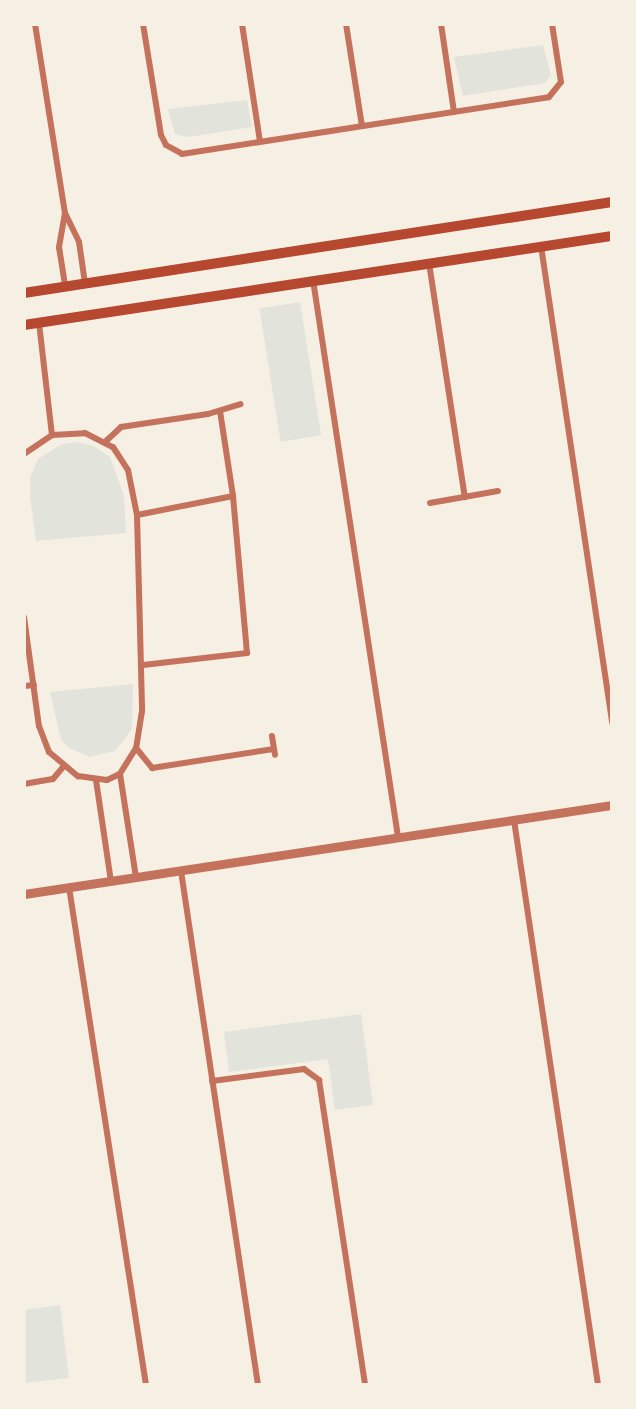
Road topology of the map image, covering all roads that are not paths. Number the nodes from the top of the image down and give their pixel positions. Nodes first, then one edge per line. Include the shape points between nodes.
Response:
1 (35, 24) edge
2 (143, 24) edge
3 (242, 24) edge
4 (346, 24) edge
5 (441, 24) edge
6 (552, 24) edge
7 (454, 112) junction
8 (362, 126) junction
9 (260, 142) junction
10 (610, 203) edge
11 (65, 213) junction
12 (611, 235) edge
13 (541, 246) junction
14 (429, 262) junction
15 (313, 280) junction
16 (86, 283) junction
17 (65, 286) junction
18 (24, 293) edge
19 (39, 323) junction
20 (24, 325) edge
21 (240, 404) dead end
22 (220, 411) junction
23 (52, 435) junction
24 (105, 442) junction
25 (24, 454) edge
26 (498, 491) dead end
27 (233, 496) junction
28 (465, 497) junction
29 (430, 503) dead end
30 (137, 515) junction
31 (24, 617) edge
32 (143, 665) junction
33 (34, 685) junction
34 (24, 686) edge
35 (612, 723) edge
36 (273, 736) dead end
37 (136, 747) junction
38 (64, 766) junction
39 (120, 774) junction
40 (96, 780) junction
41 (24, 784) edge
42 (612, 805) edge
43 (513, 820) junction
44 (398, 837) junction
45 (180, 871) junction
46 (136, 877) junction
47 (111, 881) junction
48 (69, 887) junction
49 (24, 894) edge
50 (212, 1081) junction
51 (146, 1385) edge
52 (258, 1385) edge
53 (365, 1385) edge
54 (598, 1385) edge

1 - 11 street
2 - 9 street via 161,135 170,149 188,153
3 - 9 street
4 - 8 street
5 - 7 street
6 - 7 street via 561,76 557,91 544,98
7 - 8 street
8 - 9 street
10 - 16 main road
11 - 16 street via 79,242
11 - 17 street via 59,246
12 - 13 main road
13 - 14 main road
13 - 35 street
14 - 15 main road
14 - 28 street
15 - 19 main road
15 - 44 street
16 - 17 main road
17 - 18 main road
19 - 20 main road
19 - 23 street
21 - 22 street
22 - 24 street via 121,428
22 - 27 street
23 - 24 street via 85,433
23 - 25 street
24 - 30 street via 119,453 128,470
26 - 28 street
27 - 30 street
27 - 32 street via 247,653
28 - 29 street
30 - 32 street
31 - 33 street
32 - 37 street
33 - 34 street
33 - 38 street via 39,726 49,752
36 - 37 street via 274,752 152,768
37 - 39 street
38 - 40 street via 78,776
38 - 41 street via 53,779
39 - 40 street
39 - 46 street
40 - 47 street
42 - 43 street
43 - 44 street
43 - 54 street
44 - 45 street
45 - 46 street
45 - 50 street
46 - 47 street
47 - 48 street
48 - 49 street
48 - 51 street
50 - 52 street
50 - 53 street via 304,1069 319,1080

